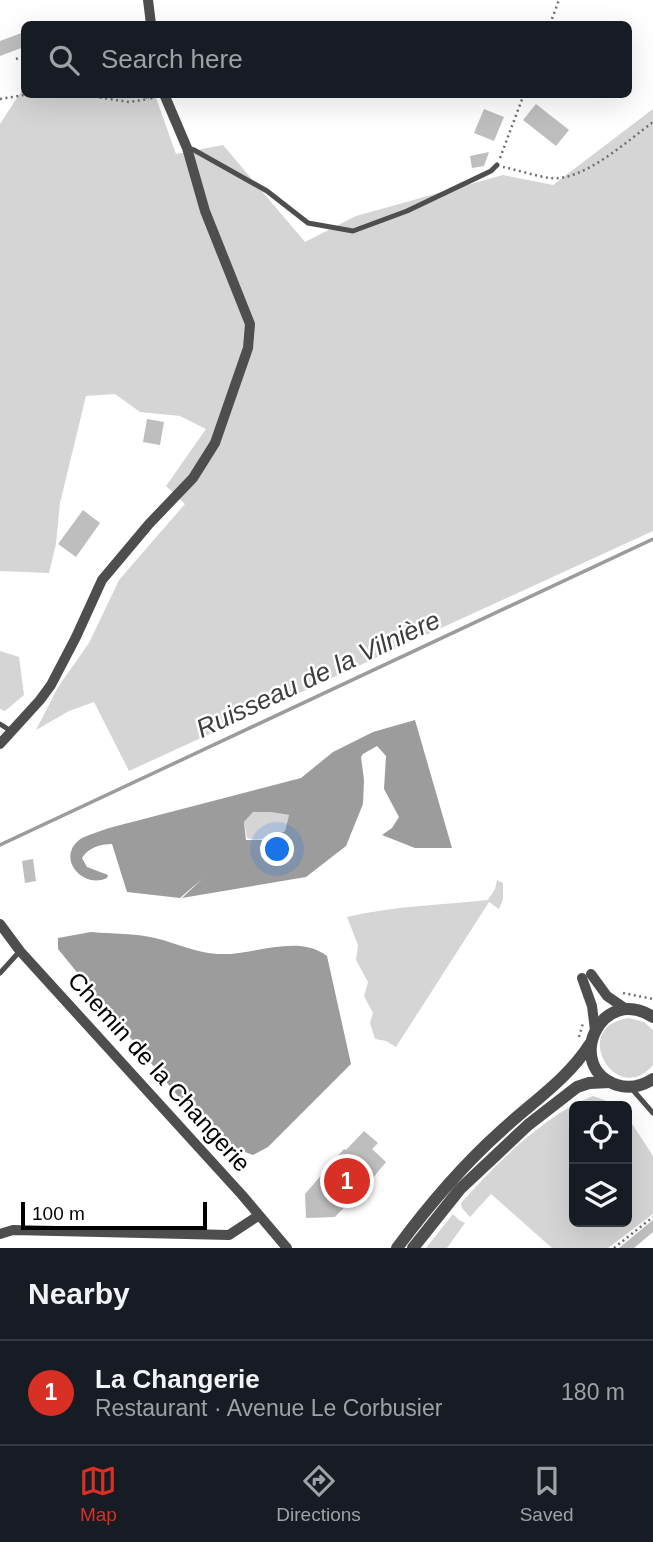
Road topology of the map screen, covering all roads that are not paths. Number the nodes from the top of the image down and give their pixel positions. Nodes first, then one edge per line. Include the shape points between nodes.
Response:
1 (148, 0) edge
2 (151, 21) edge
3 (165, 98) edge
4 (187, 148) junction
5 (497, 165) road end
6 (0, 724) edge
7 (11, 731) junction
8 (0, 744) edge
9 (0, 924) edge
10 (20, 951) junction
11 (0, 973) edge
12 (626, 1009) junction
13 (651, 1015) edge
14 (595, 1030) junction
15 (590, 1044) junction
16 (653, 1079) edge
17 (610, 1082) junction
18 (630, 1087) junction
19 (653, 1113) edge
20 (258, 1216) junction
21 (0, 1234) edge
22 (286, 1248) edge
23 (397, 1248) edge
24 (412, 1248) edge

1 - 2 street
3 - 4 street
4 - 5 lane via 267,191 308,223 353,231 407,211
4 - 7 street via 205,211 250,324 240,375 215,443 193,478 102,580 51,685
6 - 7 lane
7 - 8 street
9 - 10 street, Chemin de la Changerie
10 - 11 lane
10 - 20 street, Chemin de la Changerie
12 - 13 street
12 - 14 street via 608,1016
12 - 14 street via 586,976
14 - 15 street
15 - 17 street via 596,1068
15 - 23 street via 564,1078 465,1166
16 - 18 street
17 - 18 street
17 - 24 street via 576,1087 528,1125 460,1189
18 - 19 lane
20 - 21 street via 229,1235 13,1230
20 - 22 street, Chemin de la Changerie

